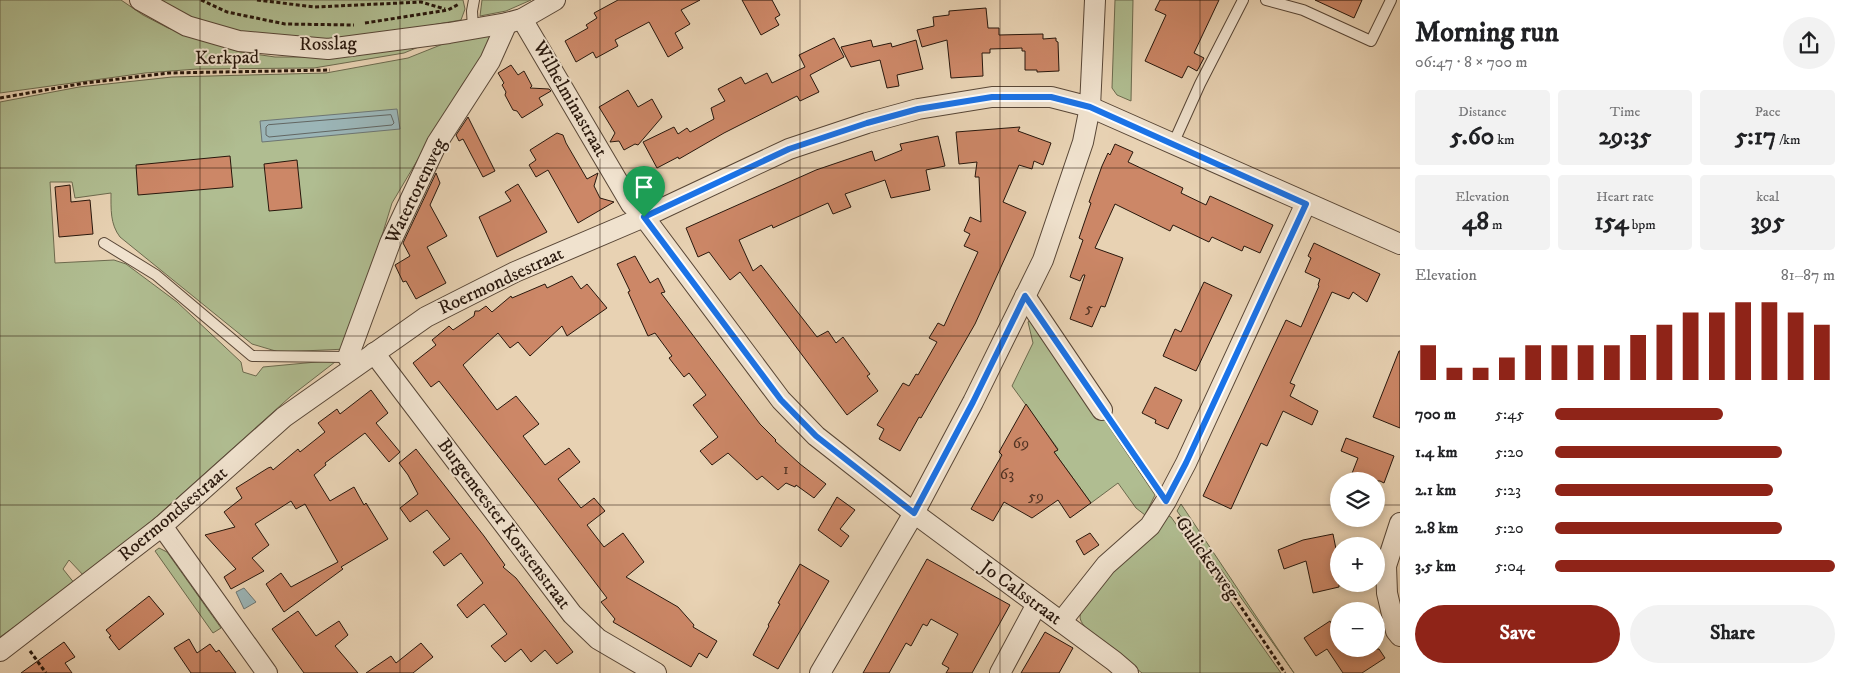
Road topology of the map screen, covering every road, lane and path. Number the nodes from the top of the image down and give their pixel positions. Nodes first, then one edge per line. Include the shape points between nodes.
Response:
1 (140, 0) edge
2 (201, 0) edge
3 (257, 0) edge
4 (474, 0) edge
5 (555, 0) edge
6 (1095, 0) edge
7 (1242, 0) edge
8 (1266, 0) edge
9 (1391, 0) edge
10 (515, 21) junction
11 (364, 23) dead end
12 (354, 25) dead end
13 (473, 29) junction
14 (336, 68) dead end
15 (0, 98) edge
16 (1090, 107) junction
17 (1173, 144) junction
18 (1306, 204) junction
19 (644, 217) junction
20 (104, 244) dead end
21 (1400, 244) edge
22 (1025, 296) junction
23 (374, 353) junction
24 (351, 362) junction
25 (1102, 410) joint
26 (1166, 501) junction
27 (914, 513) junction
28 (1400, 523) edge
29 (162, 526) junction
30 (1037, 604) junction
31 (1061, 622) junction
32 (1400, 636) edge
33 (0, 651) edge
34 (30, 651) dead end
35 (46, 673) edge
36 (267, 673) edge
37 (656, 673) edge
38 (820, 673) edge
39 (1000, 673) edge
40 (1128, 673) edge
41 (1285, 673) edge

1 - 13 street, Rosslag via 187,26 239,41 328,49
2 - 12 path via 227,12 285,24
3 - 11 path via 315,7 421,2 448,10
4 - 13 lane
5 - 10 street
6 - 16 street
7 - 17 lane
8 - 9 lane via 1303,10 1371,41
10 - 13 street, Rosslag
10 - 19 street, Wilhelminastraat via 631,204
10 - 24 street, Watertorenweg via 437,143 390,243
14 - 15 path, Kerkpad via 169,73
16 - 17 street, Roermondsestraat
16 - 19 street, Roermondsestraat via 1051,97 992,97 918,109 789,149
16 - 22 street via 1083,142 1043,260
17 - 18 street, Roermondsestraat
18 - 21 street, Roermondsestraat
18 - 26 street
19 - 23 street, Roermondsestraat via 515,272 426,317
19 - 27 street, Wilhelminastraat via 781,400 816,436
20 - 24 lane via 156,275 252,356
22 - 25 street
22 - 27 street
23 - 24 street, Roermondsestraat
23 - 37 street, Burgemeester Korstenstraat via 572,614 598,639
24 - 29 street, Roermondsestraat
25 - 26 path, Gulickerweg
26 - 31 street via 1150,526 1106,565
26 - 41 path, Gulickerweg
27 - 30 street, Jo Calsstraat
27 - 38 street
28 - 32 street via 1386,566 1387,593
29 - 33 street, Roermondsestraat
29 - 36 street
30 - 31 street, Jo Calsstraat
30 - 39 street
31 - 40 street, Jo Calsstraat
34 - 35 path

